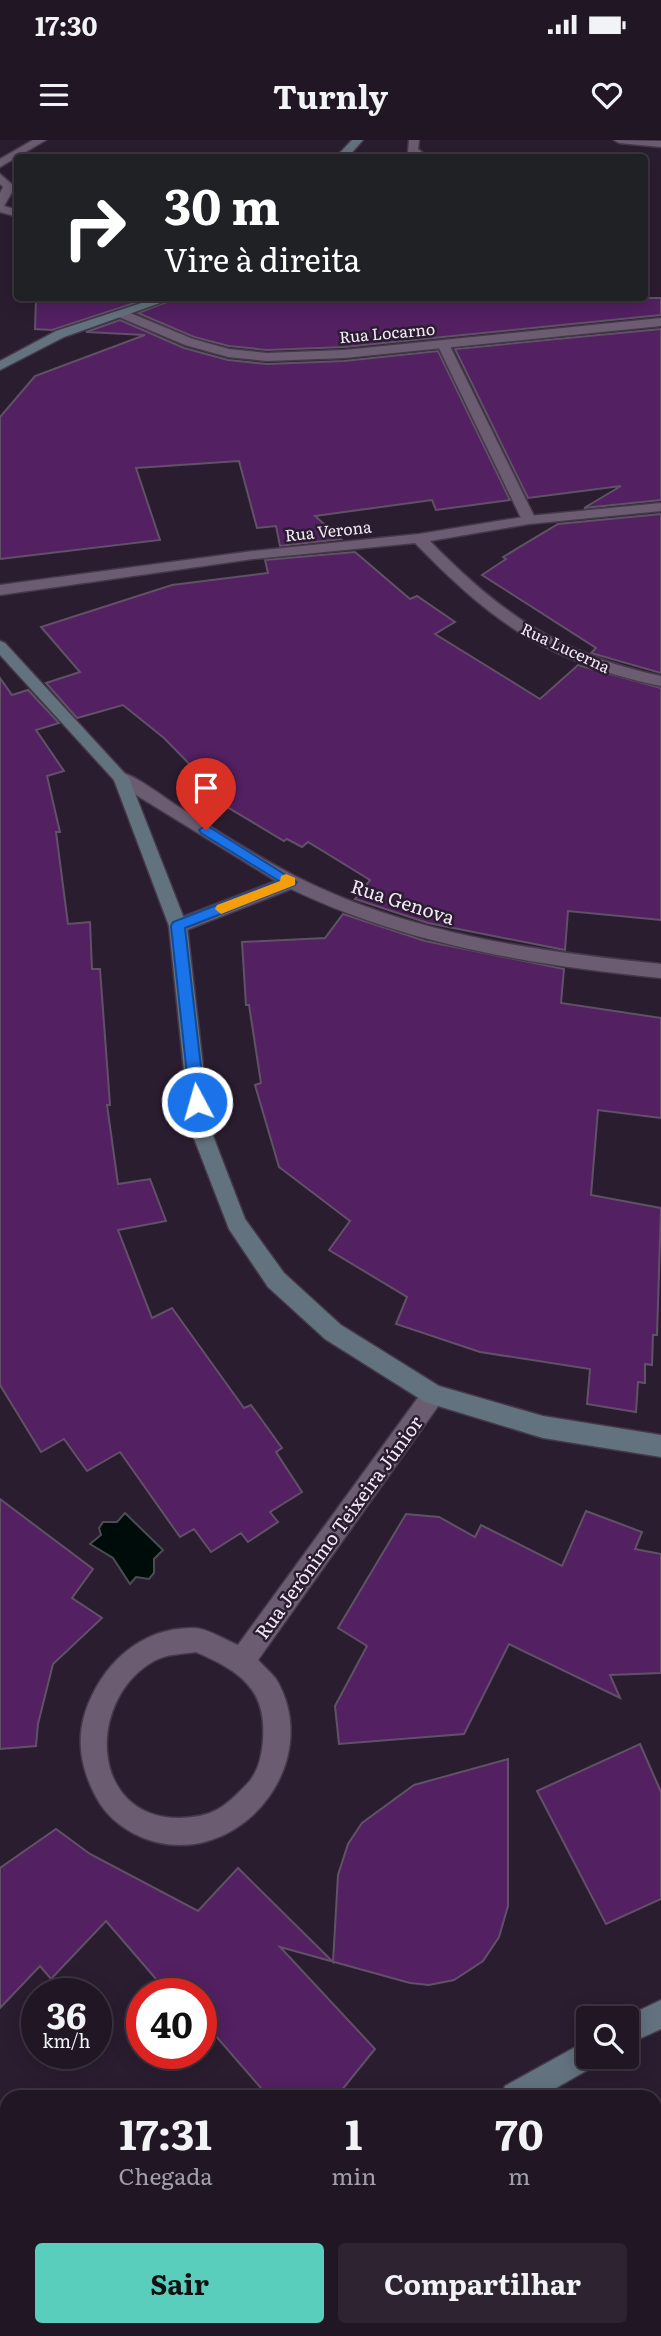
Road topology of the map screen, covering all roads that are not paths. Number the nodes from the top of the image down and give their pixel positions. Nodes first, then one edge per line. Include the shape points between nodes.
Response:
1 (358, 140) edge
2 (619, 140) edge
3 (36, 141) edge
4 (661, 144) edge
5 (16, 154) edge
6 (344, 154) edge
7 (0, 177) edge
8 (0, 206) edge
9 (160, 301) edge
10 (122, 314) junction
11 (661, 322) edge
12 (443, 344) junction
13 (0, 366) edge
14 (661, 507) edge
15 (529, 520) junction
16 (419, 537) junction
17 (0, 590) edge
18 (0, 646) edge
19 (661, 681) edge
20 (121, 778) junction
21 (290, 882) junction
22 (178, 926) junction
23 (661, 971) edge
24 (433, 1395) junction
25 (661, 1446) edge
26 (243, 1658) junction
27 (661, 2014) edge
28 (639, 2025) edge
29 (576, 2061) edge
30 (525, 2090) edge

1 - 6 street
2 - 4 street
3 - 5 street
7 - 8 street via 9,187
9 - 10 street
10 - 12 street, Rua Locarno via 189,342 267,357
10 - 13 street via 60,334
11 - 12 street, Rua Locarno
12 - 15 street
14 - 15 street, Rua Verona
15 - 16 street, Rua Verona
16 - 17 street, Rua Verona
16 - 19 street, Rua Lucerna via 460,580 520,628 587,660
18 - 20 street
20 - 21 street, Rua Genova
20 - 22 street
21 - 22 street
21 - 23 street, Rua Genova via 382,920 478,946
22 - 24 street via 200,1128 236,1223 276,1280 333,1332
24 - 25 street via 543,1427
24 - 26 street, Rua Jerônimo Teixeira Júnior
26 - 26 street via 196,1640 170,1642 146,1651 124,1667 107,1688 92,1741 96,1768 107,1793 124,1814 147,1828 201,1832 227,1821 249,1803 266,1780 276,1754 278,1726 261,1677
27 - 28 street
29 - 30 street

